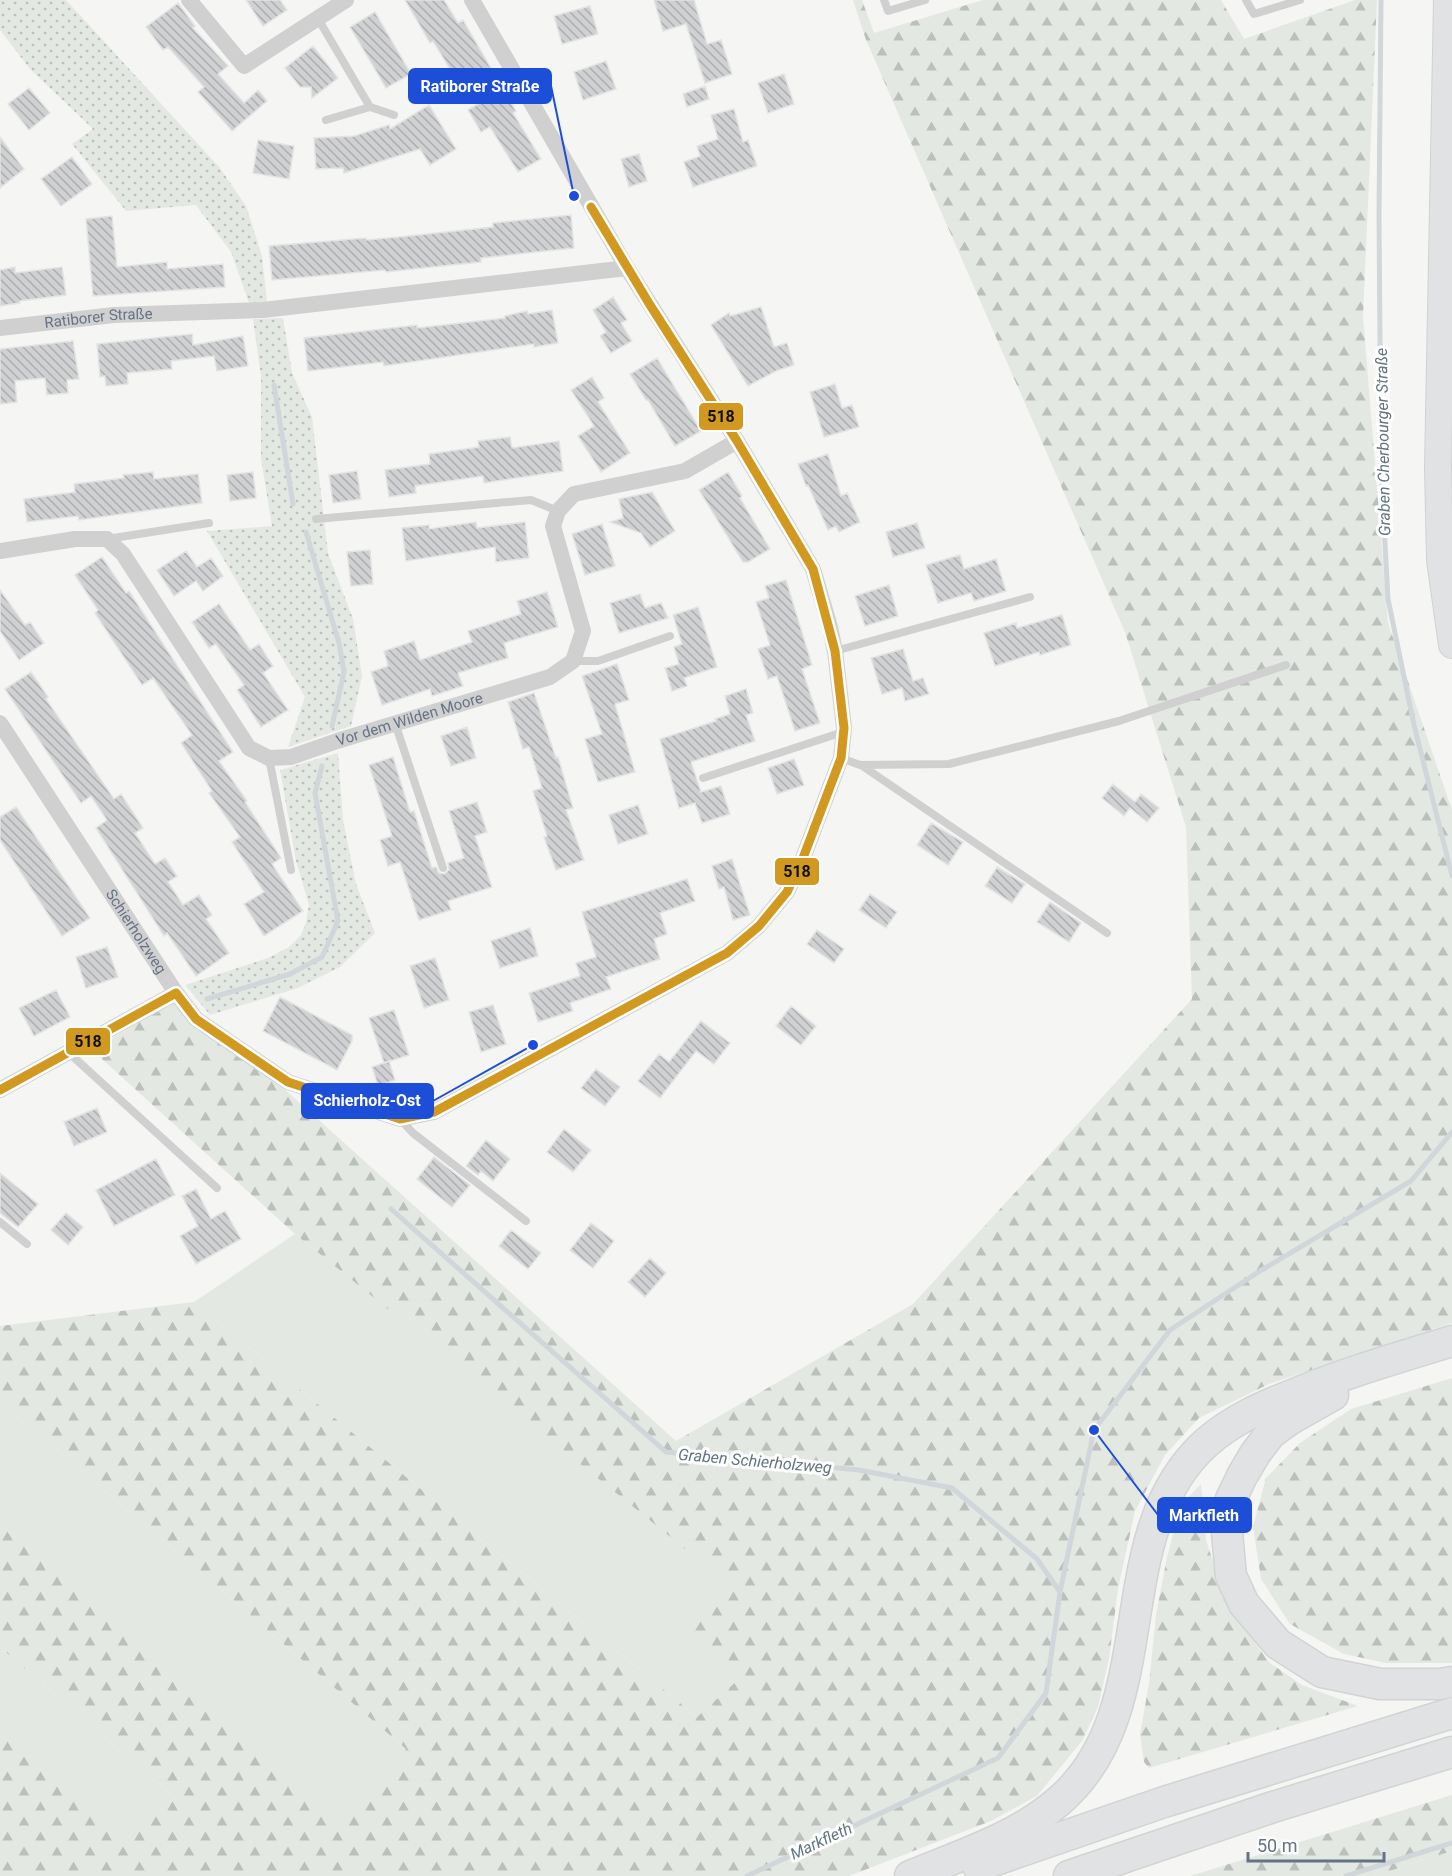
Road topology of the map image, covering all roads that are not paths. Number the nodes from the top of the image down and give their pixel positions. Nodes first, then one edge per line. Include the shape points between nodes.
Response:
1 (189, 0) edge
2 (346, 0) edge
3 (472, 0) edge
4 (884, 0) edge
5 (925, 0) edge
6 (1246, 0) edge
7 (1300, 0) edge
8 (1447, 0) edge
9 (317, 17) junction
10 (370, 107) junction
11 (394, 115) dead end
12 (326, 120) dead end
13 (1452, 202) edge
14 (1443, 258) junction
15 (627, 268) junction
16 (0, 328) edge
17 (737, 441) junction
18 (558, 511) junction
19 (316, 519) dead end
20 (209, 523) dead end
21 (107, 539) junction
22 (0, 551) edge
23 (1030, 597) dead end
24 (670, 636) dead end
25 (1452, 645) edge
26 (835, 651) junction
27 (573, 661) junction
28 (1286, 665) dead end
29 (0, 723) edge
30 (396, 723) junction
31 (843, 732) junction
32 (268, 758) junction
33 (841, 758) junction
34 (860, 765) junction
35 (703, 778) dead end
36 (443, 868) dead end
37 (291, 870) dead end
38 (1107, 933) dead end
39 (176, 993) junction
40 (69, 1053) junction
41 (0, 1090) edge
42 (400, 1119) junction
43 (217, 1188) dead end
44 (526, 1221) dead end
45 (0, 1222) edge
46 (27, 1244) dead end
47 (1452, 1341) edge
48 (1452, 1357) edge
49 (1452, 1682) edge
50 (1452, 1713) edge
51 (1452, 1752) edge
52 (910, 1876) edge
53 (952, 1876) edge
54 (1069, 1876) edge

1 - 9 street via 244,66
2 - 9 street
3 - 15 street, Schierholzweg
4 - 5 lane via 888,11
6 - 7 lane via 1254,14
8 - 14 main road
9 - 10 lane
10 - 11 lane
10 - 12 lane
13 - 14 main road
14 - 25 main road via 1440,560
15 - 16 street, Ratiborer Straße via 263,310 114,315
15 - 17 street, Schierholzweg
17 - 18 street via 685,471 574,494
17 - 26 street, Schierholzweg via 813,569
18 - 19 lane via 531,500
18 - 27 street via 553,526 584,631
20 - 21 lane
21 - 22 street via 75,539
21 - 32 street via 123,554 249,748
23 - 26 lane
24 - 27 lane via 598,661
26 - 31 street, Schierholzweg
27 - 30 street, Vor dem Wilden Moore via 550,677
28 - 34 lane via 1119,721 949,764
29 - 39 street, Schierholzweg
30 - 32 street, Vor dem Wilden Moore via 291,757
30 - 36 lane
31 - 33 street, Schierholzweg
31 - 35 lane
32 - 37 lane
33 - 34 lane
33 - 42 street, Schierholzweg via 786,892 759,926 727,953 434,1112
34 - 38 lane
39 - 40 street
39 - 42 street, Schierholzweg via 196,1018 288,1082
40 - 41 street
40 - 43 lane
42 - 44 lane
45 - 46 lane
47 - 52 highway via 1336,1377 1257,1409 1206,1444 1170,1489 1158,1516 1148,1546 1113,1720 1081,1778 1061,1800 1030,1823
48 - 49 highway via 1328,1396 1289,1420 1270,1434 1255,1454 1231,1499 1226,1522 1231,1576 1244,1604 1278,1644 1322,1672 1380,1684
50 - 53 highway via 1164,1802
51 - 54 highway

